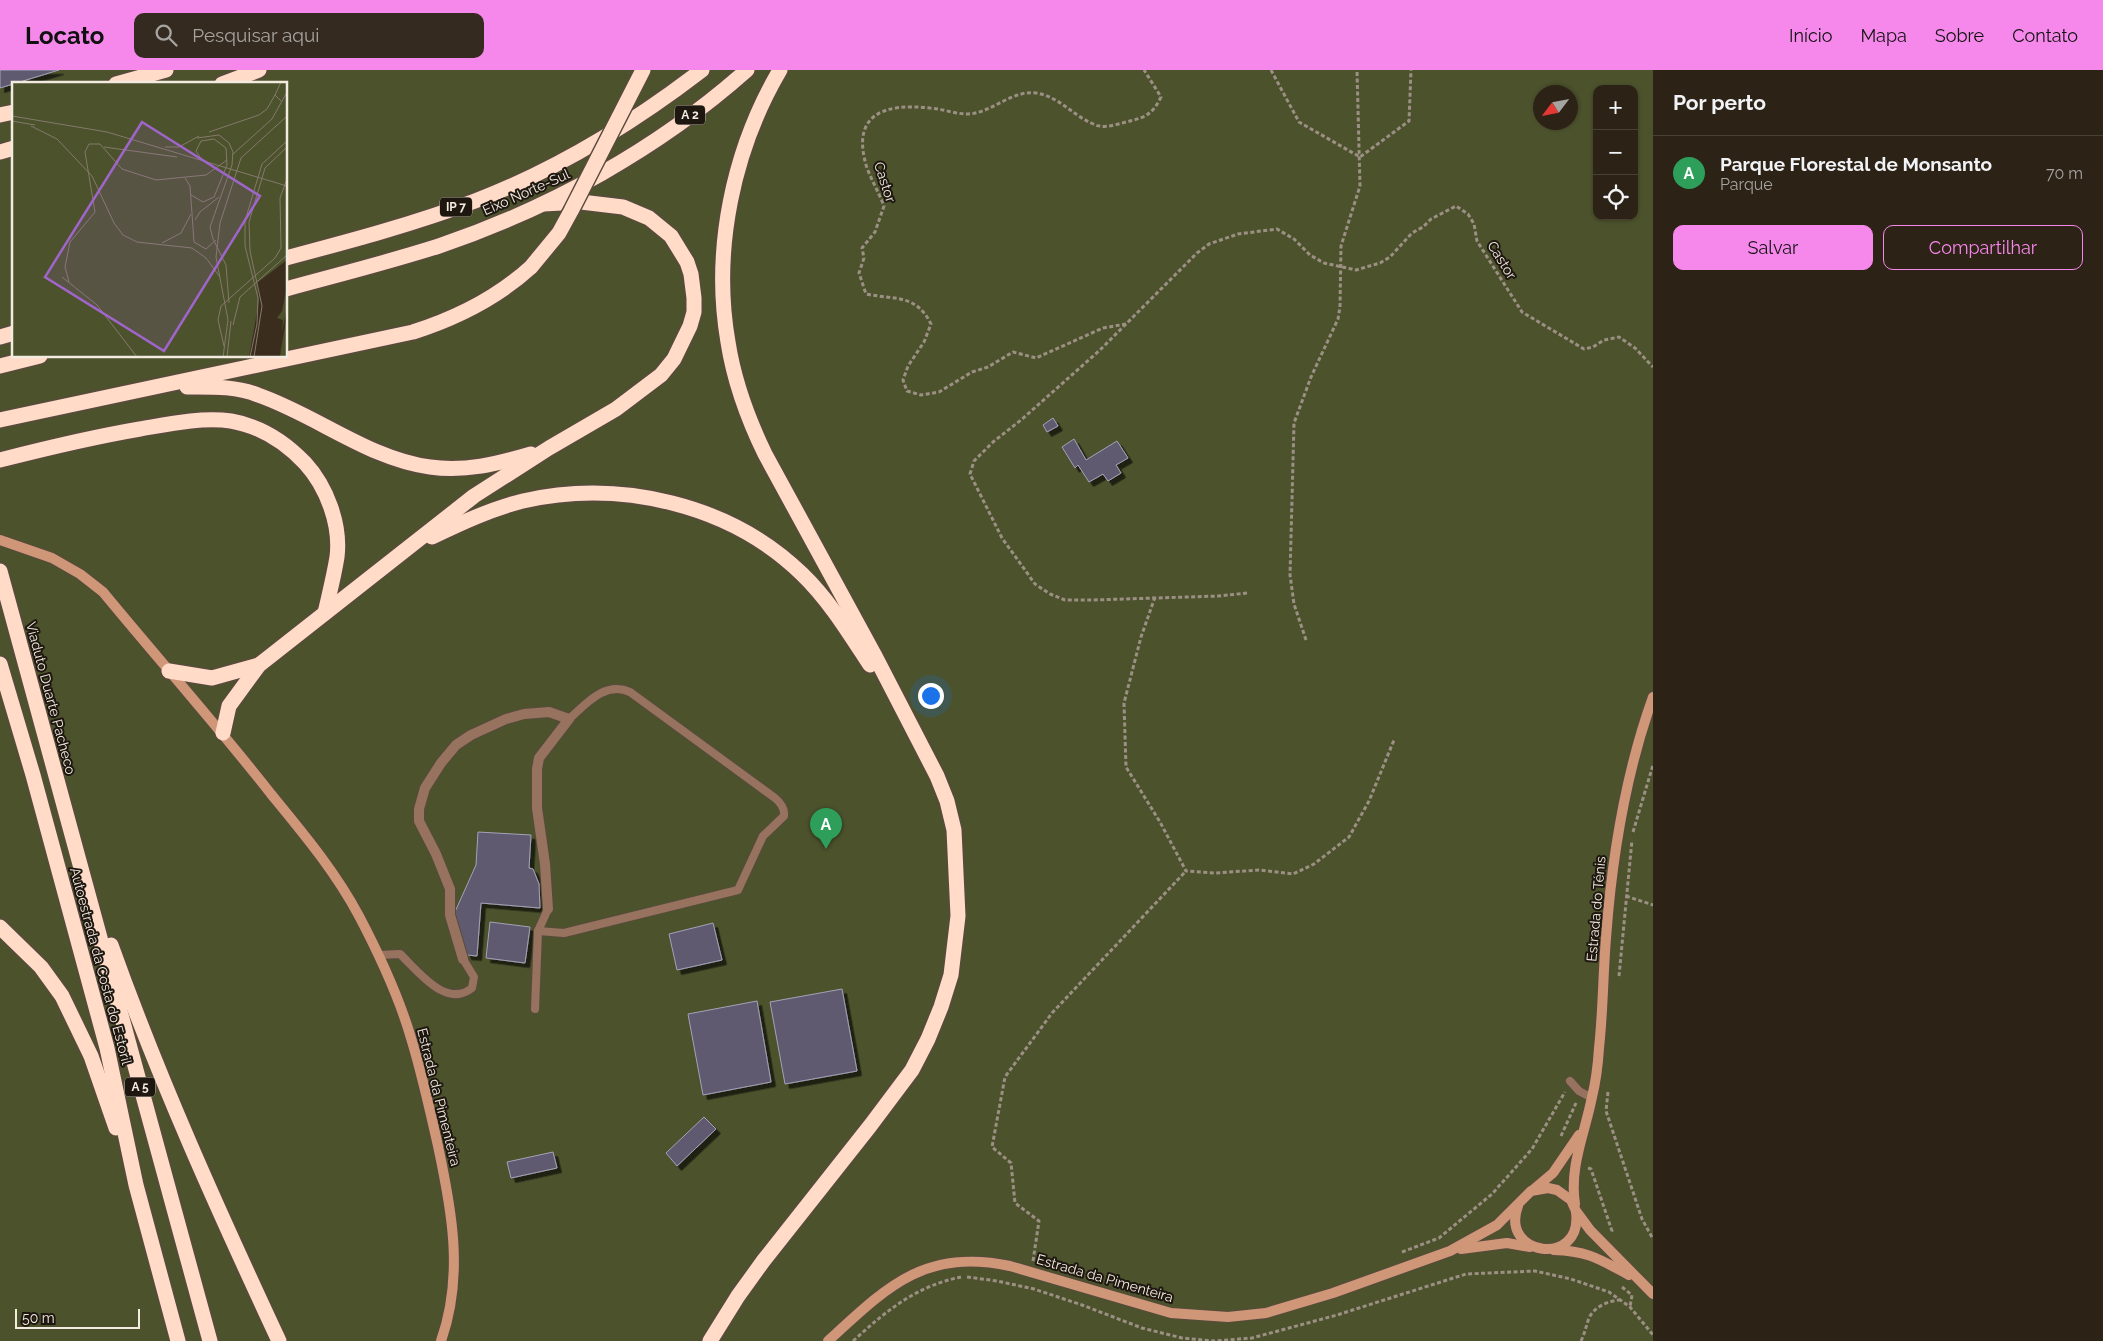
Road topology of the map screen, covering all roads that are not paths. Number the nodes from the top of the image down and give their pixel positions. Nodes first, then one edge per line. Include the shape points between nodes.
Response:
1 (166, 70) edge
2 (259, 70) edge
3 (643, 70) edge
4 (702, 70) edge
5 (747, 70) edge
6 (780, 70) edge
7 (123, 82) edge
8 (227, 82) edge
9 (615, 129) joint
10 (630, 156) joint
11 (543, 204) junction
12 (288, 257) edge
13 (288, 288) edge
14 (32, 358) edge
15 (0, 366) edge
16 (156, 386) junction
17 (0, 420) edge
18 (549, 448) junction
19 (0, 460) edge
20 (0, 540) edge
21 (401, 553) junction
22 (0, 571) edge
23 (325, 613) junction
24 (0, 665) edge
25 (259, 665) junction
26 (169, 671) junction
27 (0, 674) edge
28 (1653, 697) edge
29 (569, 718) junction
30 (223, 733) junction
31 (71, 833) junction
32 (954, 859) junction
33 (548, 910) joint
34 (0, 927) edge
35 (538, 931) junction
36 (379, 955) junction
37 (463, 959) joint
38 (535, 1009) dead end
39 (1570, 1082) road end
40 (1592, 1098) junction
41 (1583, 1127) junction
42 (136, 1185) junction
43 (1531, 1192) junction
44 (1519, 1203) junction
45 (1576, 1209) junction
46 (1534, 1248) junction
47 (1552, 1250) junction
48 (1450, 1251) junction
49 (1636, 1279) junction
50 (1653, 1294) edge
51 (178, 1341) edge
52 (210, 1341) edge
53 (280, 1341) edge
54 (441, 1341) edge
55 (710, 1341) edge
56 (828, 1341) edge

1 - 7 highway
2 - 8 highway
3 - 16 highway, bridge via 559,233 516,281 476,308 413,332
4 - 9 highway, A 2
5 - 10 highway, A 2 via 685,119
6 - 32 highway via 750,136 727,218 723,308 734,374 765,454 937,776 948,801 954,830
9 - 12 highway, Eixo Norte-Sul / IP 7 via 545,170 475,201 395,228
10 - 11 highway, Eixo Norte-Sul / IP 7
11 - 13 highway, Eixo Norte-Sul / IP 7 via 440,246
11 - 18 highway via 605,204 623,207 649,218 679,246 691,274 694,298 694,312 683,342 661,375 616,409
14 - 15 highway
16 - 17 highway
16 - 18 highway via 217,386 256,394 380,453 430,467 481,467
18 - 21 highway via 474,496
19 - 23 highway via 104,435 190,421 230,421 261,430 295,453 321,485 329,502 337,556
20 - 26 main road, Estrada da Pimenteira via 52,558 96,586
21 - 23 highway
21 - 32 highway via 496,509 524,501 589,494 610,493 664,500 716,518 746,533 801,572 823,596 870,664 925,772 944,820
22 - 31 highway, Viaduto Duarte Pacheco
23 - 25 highway
24 - 27 highway
24 - 42 highway, Autoestrada da Costa do Estoril / A 5 via 107,1048
25 - 26 highway via 212,678
25 - 30 highway via 229,706
26 - 30 main road, Estrada da Pimenteira
28 - 40 main road, Estrada do Ténis via 1623,802 1613,866
29 - 33 street via 539,758 537,769 537,808
29 - 35 lane via 596,695 610,689 625,690 775,798 781,804 784,816 763,836 738,890 564,933
29 - 37 street via 549,712 524,714 471,734 451,751 425,788 419,822 450,888 450,914
30 - 36 main road, Estrada da Pimenteira via 336,877
31 - 52 highway, Autoestrada da Costa do Estoril / A 5
31 - 53 highway via 164,1086 214,1203
32 - 55 highway via 958,916 956,941 951,975 928,1039 892,1099 769,1253
33 - 35 lane
34 - 42 highway via 41,966 62,996 91,1056
35 - 38 lane
36 - 37 lane via 400,954 435,988 452,995 464,994 472,988 474,977
36 - 54 main road, Estrada da Pimenteira via 411,1036 452,1219 456,1269
39 - 40 lane
40 - 41 main road, Estrada do Ténis
41 - 43 main road, Estrada do Ténis via 1552,1173
41 - 45 main road, Estrada do Ténis via 1573,1194
42 - 51 highway, Autoestrada da Costa do Estoril / A 5
43 - 44 main road, Estrada da Pimenteira
43 - 45 main road, Estrada da Pimenteira via 1540,1188 1557,1190 1571,1200
44 - 46 main road via 1515,1220 1517,1229
44 - 48 main road, Estrada da Pimenteira via 1498,1225
45 - 47 main road via 1576,1228 1572,1236
45 - 49 main road, Estrada da Pimenteira
46 - 47 main road, Estrada da Pimenteira
46 - 48 main road, Estrada da Pimenteira via 1507,1243
47 - 49 main road, Estrada da Pimenteira via 1576,1251 1592,1256
48 - 56 main road, Estrada da Pimenteira via 1266,1313 1228,1317 1162,1310 985,1260 958,1261 926,1269 899,1281
49 - 50 main road, Estrada da Pimenteira

